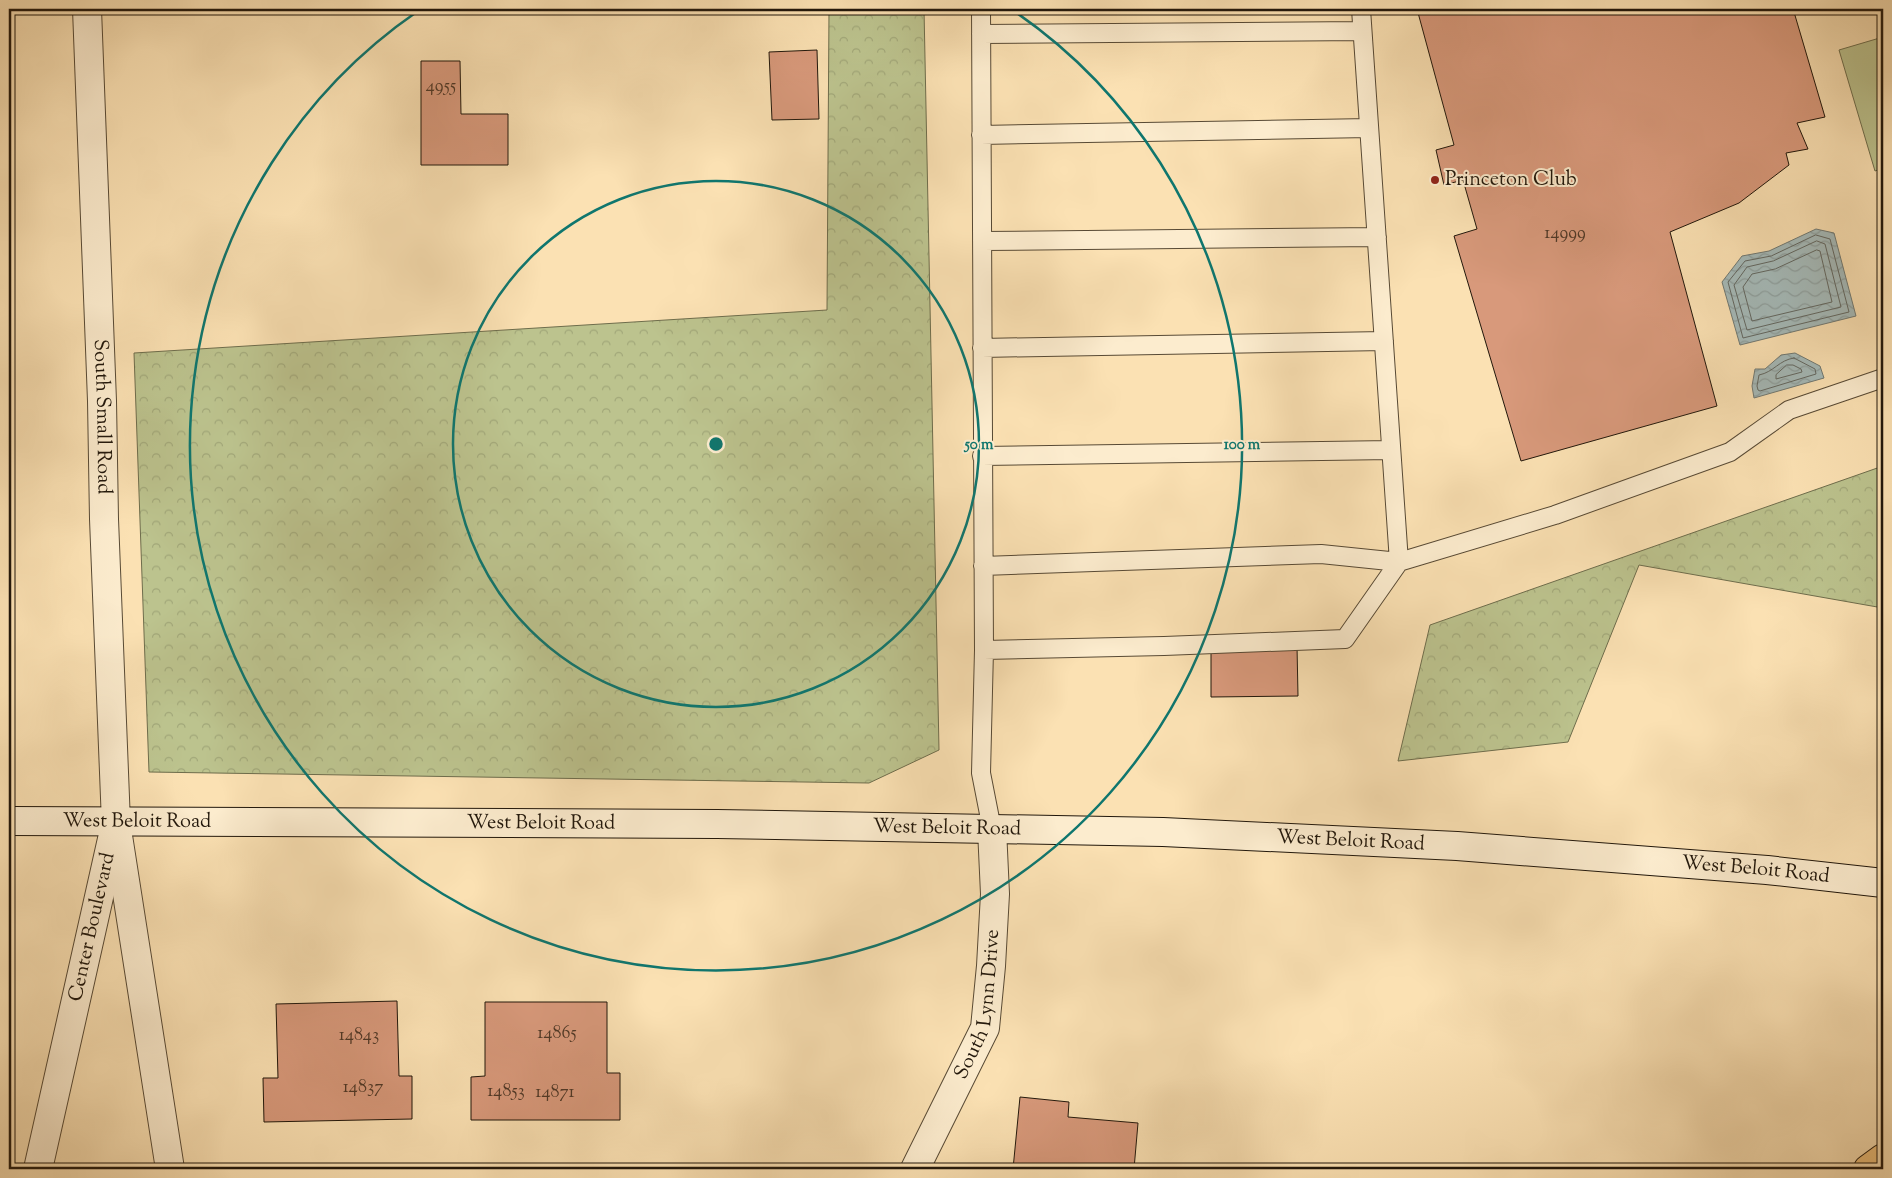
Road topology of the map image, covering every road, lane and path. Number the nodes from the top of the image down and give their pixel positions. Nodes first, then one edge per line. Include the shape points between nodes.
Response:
1 (87, 9) edge
2 (981, 9) edge
3 (1361, 9) edge
4 (1362, 31) junction
5 (981, 34) junction
6 (1369, 128) junction
7 (982, 135) junction
8 (1377, 237) junction
9 (982, 242) junction
10 (1384, 341) junction
11 (982, 348) junction
12 (1883, 378) edge
13 (1391, 450) junction
14 (982, 456) junction
15 (1399, 562) junction
16 (983, 566) junction
17 (984, 650) junction
18 (9, 821) edge
19 (116, 823) junction
20 (992, 830) junction
21 (1883, 883) edge
22 (1883, 1158) edge
23 (38, 1169) edge
24 (170, 1169) edge
25 (915, 1169) edge
26 (1868, 1169) edge

1 - 19 street, South Small Road
2 - 5 lane
3 - 4 lane
4 - 5 lane
4 - 6 lane
5 - 7 lane
6 - 7 lane
6 - 8 lane
7 - 9 lane
8 - 9 lane
8 - 10 lane
9 - 11 lane
10 - 11 lane
10 - 13 lane
11 - 14 lane
12 - 15 lane via 1789,410 1730,452 1555,515
13 - 14 lane
13 - 15 lane
14 - 16 lane
15 - 16 lane via 1321,554
15 - 17 lane via 1345,639
16 - 17 lane
17 - 20 lane via 981,773
18 - 19 street, West Beloit Road
19 - 20 street, West Beloit Road via 717,824
19 - 23 street, Center Boulevard
19 - 24 street, Center Boulevard
20 - 21 street, West Beloit Road via 1163,832 1457,846 1767,870
20 - 25 street, South Lynn Drive via 995,894 985,1028
22 - 26 highway

